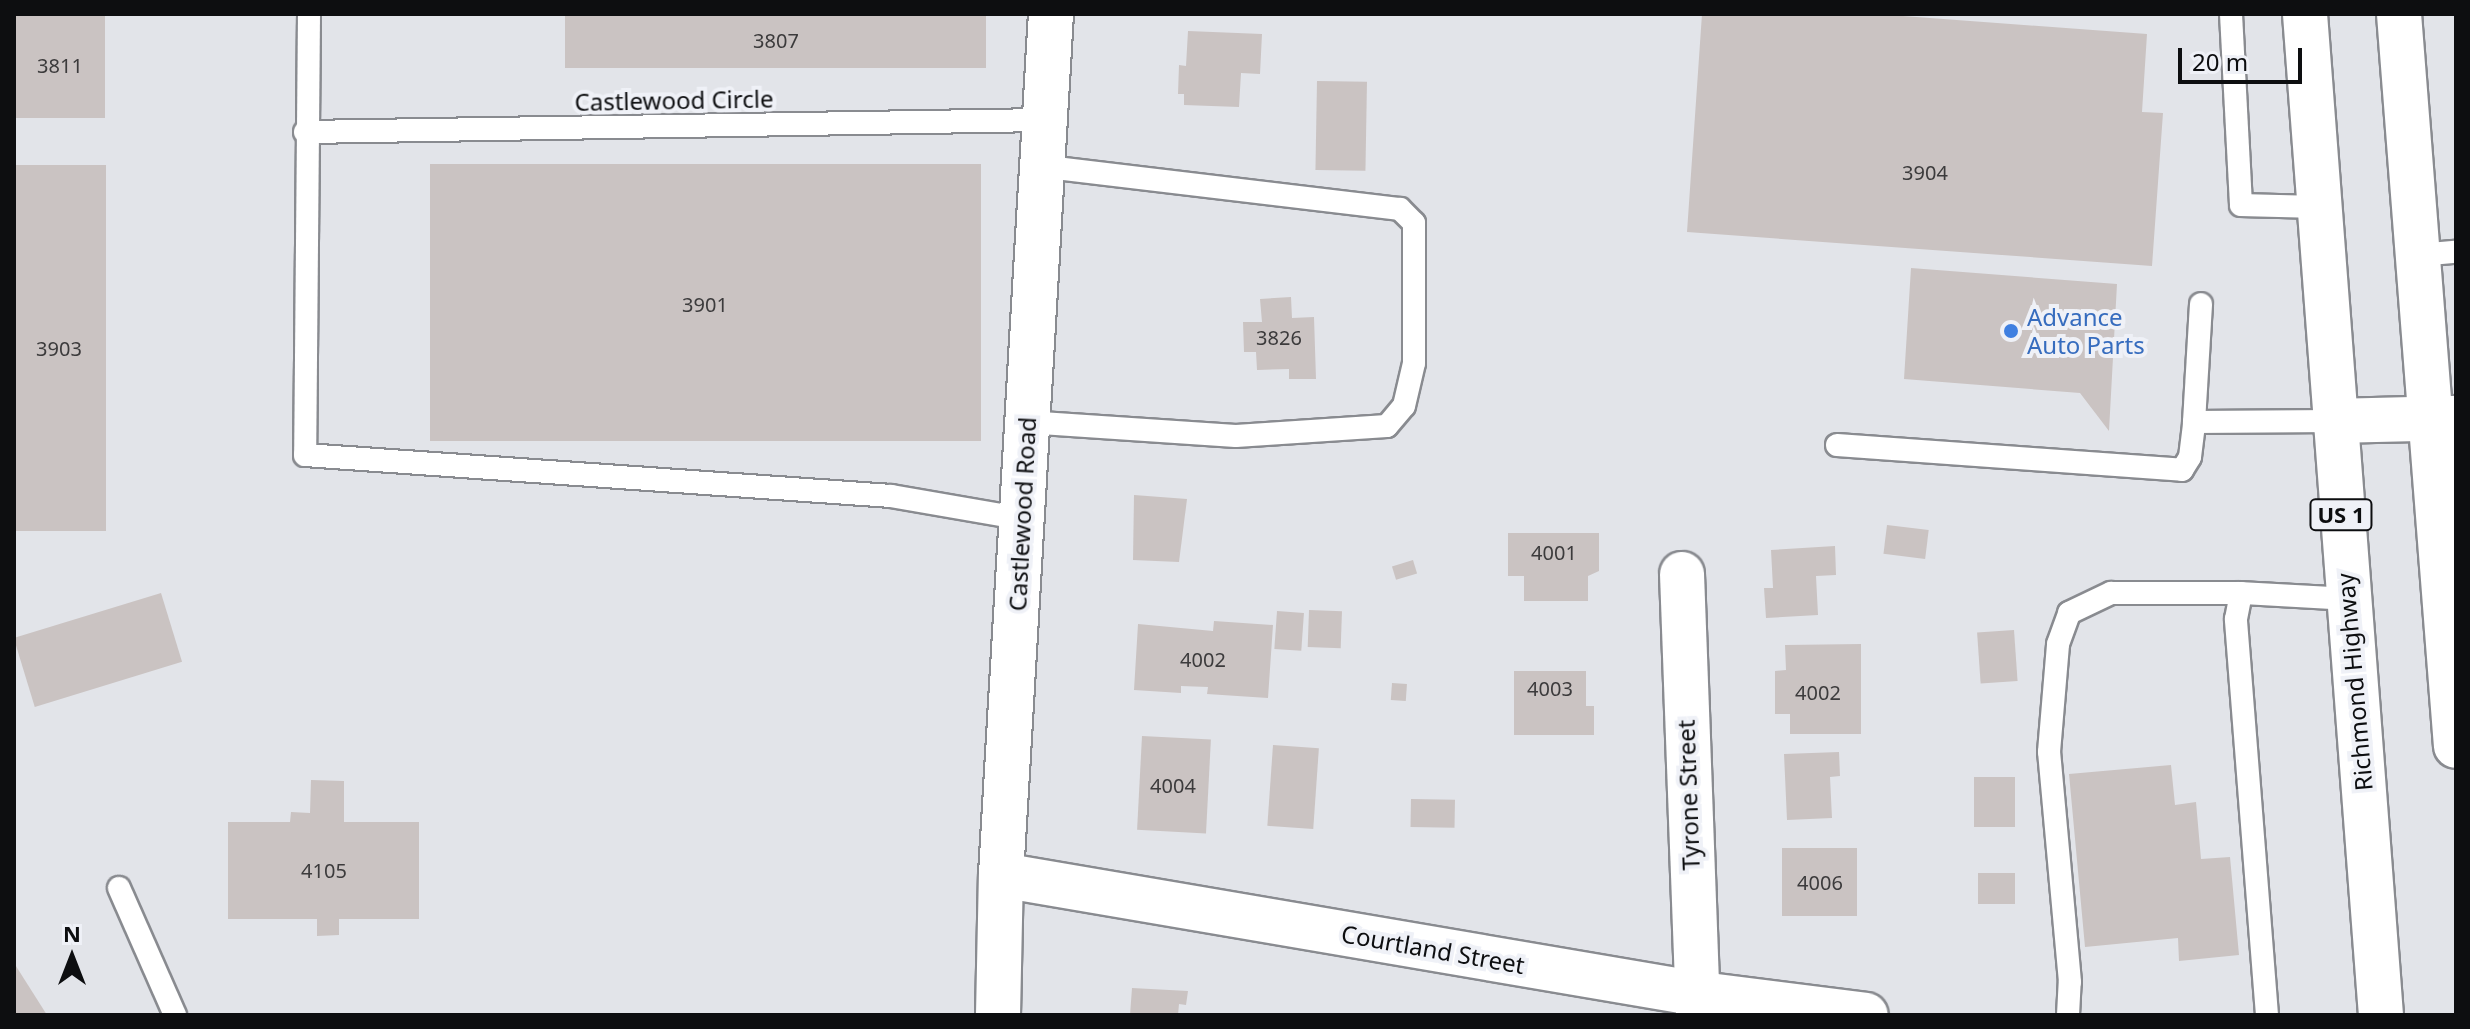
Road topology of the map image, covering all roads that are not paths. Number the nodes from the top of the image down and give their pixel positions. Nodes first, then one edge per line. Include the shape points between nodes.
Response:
1 (309, 14) edge
2 (1051, 14) edge
3 (2231, 14) edge
4 (2305, 14) edge
5 (2399, 14) edge
6 (1044, 120) junction
7 (305, 132) junction
8 (1042, 166) junction
9 (2317, 207) junction
10 (2437, 254) edge
11 (2201, 304) dead end
12 (2443, 418) edge
13 (2334, 421) junction
14 (1026, 422) junction
15 (2194, 422) junction
16 (1837, 445) dead end
17 (1024, 519) junction
18 (1682, 574) dead end
19 (2241, 593) junction
20 (2348, 599) junction
21 (2456, 746) edge
22 (1001, 875) junction
23 (119, 888) dead end
24 (1696, 1004) edge
25 (175, 1015) edge
26 (998, 1015) edge
27 (1866, 1015) edge
28 (2068, 1015) edge
29 (2267, 1015) edge
30 (2381, 1015) edge

1 - 7 lane
2 - 6 street, Castlewood Road
3 - 9 lane via 2241,205
4 - 9 street, Richmond Highway / US 1
5 - 10 street
6 - 7 lane, Castlewood Circle
6 - 8 street, Castlewood Road
7 - 17 lane via 305,455 891,496
8 - 14 street, Castlewood Road
8 - 14 lane via 1400,209 1414,223 1414,363 1404,406 1387,426 1236,436
9 - 13 street, Richmond Highway / US 1
10 - 12 street
11 - 15 lane
12 - 13 street
12 - 21 street
13 - 15 lane
13 - 20 street, Richmond Highway / US 1
14 - 17 street, Castlewood Road
15 - 16 lane via 2190,457 2182,470
17 - 22 street, Castlewood Road
18 - 24 street, Tyrone Street
19 - 20 lane
19 - 28 lane via 2111,593 2069,613 2058,644 2049,752 2070,982
19 - 29 lane via 2237,662
20 - 30 street, Richmond Highway / US 1
22 - 24 street, Courtland Street
22 - 26 street, Castlewood Road
23 - 25 lane
24 - 27 street, Courtland Street

